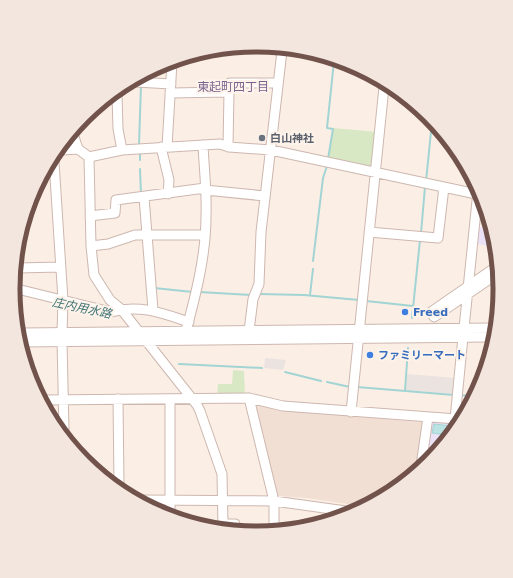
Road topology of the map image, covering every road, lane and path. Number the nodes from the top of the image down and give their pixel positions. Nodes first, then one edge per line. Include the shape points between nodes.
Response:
1 (282, 54) edge
2 (172, 69) edge
3 (140, 83) edge
4 (278, 83) junction
5 (171, 89) junction
6 (384, 89) edge
7 (229, 92) junction
8 (117, 98) edge
9 (75, 138) edge
10 (203, 145) junction
11 (164, 147) junction
12 (228, 147) junction
13 (78, 148) junction
14 (66, 150) edge
15 (122, 150) junction
16 (271, 150) junction
17 (88, 156) junction
18 (54, 167) edge
19 (375, 173) junction
20 (444, 187) junction
21 (205, 189) junction
22 (472, 192) edge
23 (168, 194) junction
24 (265, 196) junction
25 (144, 197) junction
26 (478, 206) edge
27 (90, 216) junction
28 (368, 232) junction
29 (146, 235) junction
30 (205, 235) junction
31 (91, 246) junction
32 (61, 267) junction
33 (21, 268) edge
34 (492, 270) edge
35 (492, 276) edge
36 (468, 289) junction
37 (20, 290) edge
38 (63, 303) junction
39 (153, 310) junction
40 (123, 312) junction
41 (188, 327) junction
42 (489, 328) edge
43 (249, 330) junction
44 (139, 332) junction
45 (25, 333) edge
46 (358, 333) junction
47 (464, 333) junction
48 (62, 337) junction
49 (488, 337) edge
50 (145, 340) junction
51 (26, 342) edge
52 (192, 398) junction
53 (249, 398) junction
54 (118, 399) junction
55 (170, 399) junction
56 (48, 400) edge
57 (64, 400) junction
58 (351, 412) junction
59 (456, 414) edge
60 (428, 417) junction
61 (454, 419) edge
62 (64, 426) edge
63 (422, 458) edge
64 (119, 481) edge
65 (150, 500) edge
66 (170, 500) junction
67 (223, 500) junction
68 (274, 500) junction
69 (170, 509) edge
70 (340, 510) edge
71 (223, 523) edge
72 (274, 525) edge

1 - 4 street
2 - 5 street
3 - 5 street
4 - 7 street via 230,83
4 - 16 street
5 - 7 street
5 - 11 street
6 - 19 street
7 - 12 street
8 - 15 street via 118,129
9 - 13 street
10 - 11 street
10 - 12 street via 220,144
10 - 21 street
11 - 15 street
11 - 23 street
12 - 16 street
13 - 14 street
13 - 17 street
15 - 17 street
16 - 19 street
16 - 24 street
17 - 27 street
18 - 32 street
19 - 20 street
19 - 28 street
20 - 22 street
20 - 28 street via 438,238
21 - 23 street
21 - 24 street
21 - 30 street
23 - 25 street
24 - 43 street via 259,284 253,299
25 - 27 street via 116,200 116,213
25 - 29 street
26 - 36 street
27 - 31 street
28 - 46 street
29 - 30 street
29 - 31 street via 135,235 108,244
29 - 39 street
30 - 41 street
31 - 40 street via 94,274 110,300
32 - 33 street
32 - 38 street
34 - 36 street
35 - 36 street
36 - 47 street
37 - 38 street
38 - 40 street
38 - 48 street
39 - 40 street via 133,308
39 - 41 street
40 - 44 street
41 - 43 street
41 - 44 street
42 - 47 street
43 - 46 street
44 - 48 street
44 - 50 street
45 - 48 street
46 - 47 street
46 - 50 street
46 - 58 street
47 - 49 street
47 - 59 street
48 - 50 street
48 - 51 street
48 - 57 street
50 - 52 street
52 - 53 street
52 - 55 street
52 - 67 street via 200,412 222,474
53 - 58 street via 278,405
53 - 68 street
54 - 55 street
54 - 57 street
54 - 64 street
55 - 66 street
56 - 57 street
57 - 62 street
58 - 60 street
60 - 61 street
60 - 63 street
65 - 66 street
66 - 67 street
66 - 69 street
67 - 68 street
67 - 71 street
68 - 70 street
68 - 72 street

